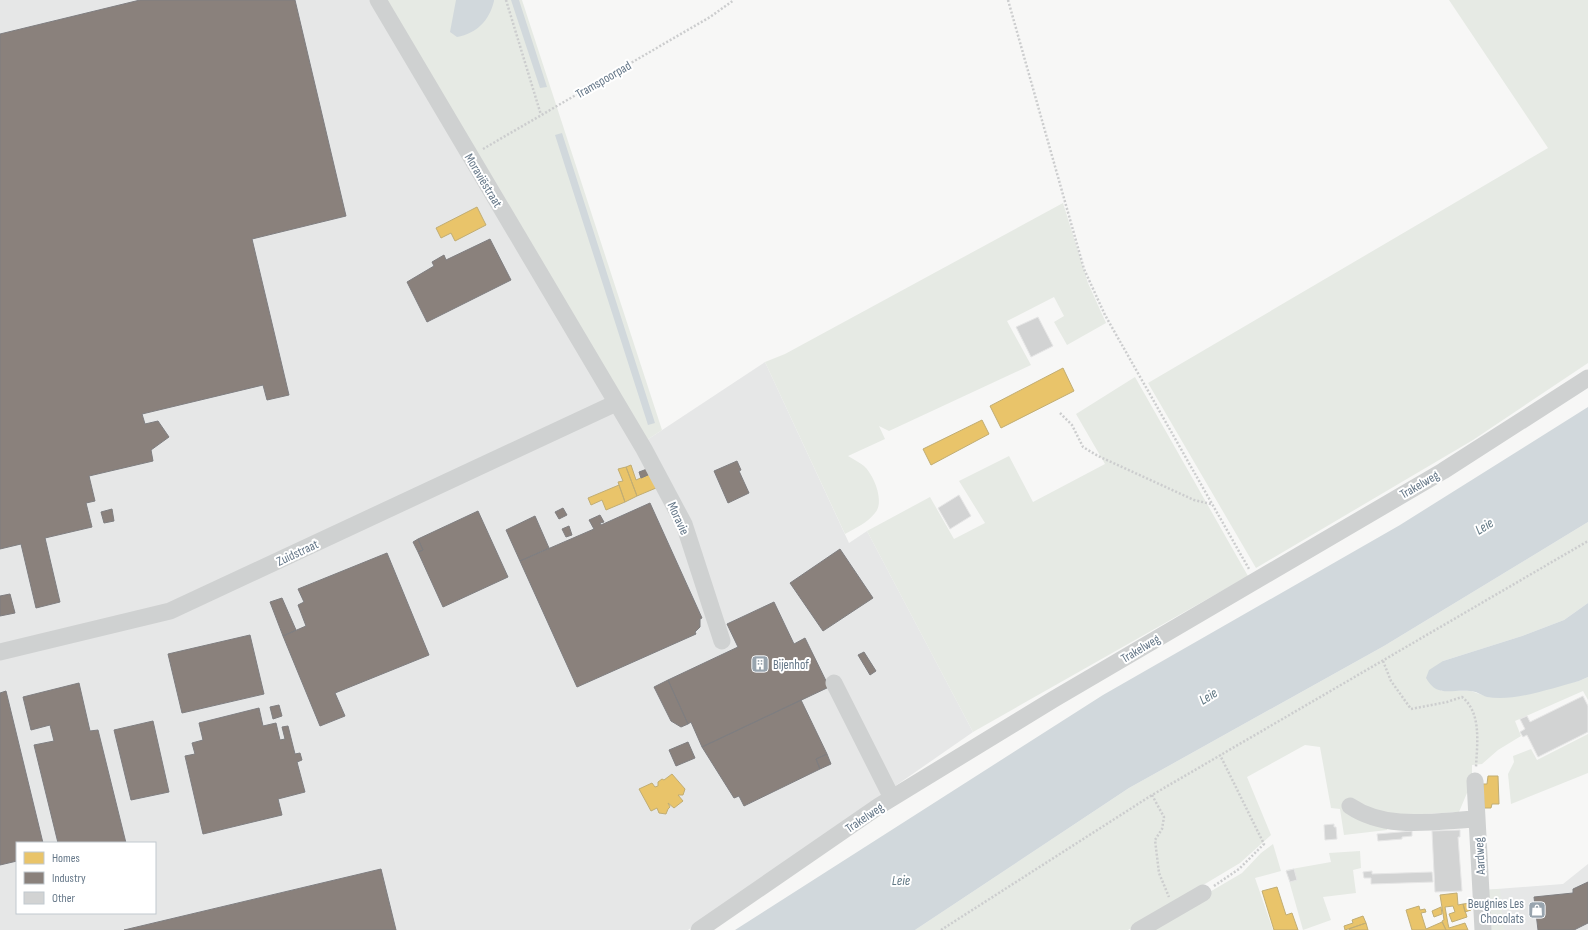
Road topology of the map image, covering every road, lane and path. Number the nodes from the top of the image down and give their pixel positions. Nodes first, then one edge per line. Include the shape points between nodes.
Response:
1 (378, 0) edge
2 (506, 0) edge
3 (734, 0) edge
4 (1008, 0) edge
5 (541, 115) junction
6 (470, 157) junction
7 (591, 360) joint
8 (1588, 378) edge
9 (616, 404) junction
10 (1060, 413) dead end
11 (1212, 504) junction
12 (1588, 541) edge
13 (1255, 580) junction
14 (722, 641) dead end
15 (0, 652) edge
16 (1383, 661) junction
17 (834, 683) dead end
18 (1220, 755) junction
19 (1475, 781) joint
20 (1152, 794) junction
21 (892, 798) junction
22 (1350, 806) dead end
23 (1477, 819) junction
24 (1203, 893) joint
25 (1166, 914) junction
26 (699, 930) edge
27 (941, 930) edge
28 (1138, 930) edge
29 (1483, 930) edge

1 - 6 street, Moraviëstraat
2 - 5 path
3 - 5 path, Tramspoorpad via 710,17
4 - 11 path via 1084,269 1105,315
5 - 6 path, Tramspoorpad
6 - 7 street, Moraviëstraat
7 - 9 street, Moravie
8 - 13 street, Trakelweg via 1443,471
9 - 14 street, Moravie via 644,449 684,524
9 - 15 street, Zuidstraat via 170,611
10 - 11 path via 1072,425 1083,447 1098,456 1194,500
11 - 13 path
12 - 16 path
13 - 21 street, Trakelweg
16 - 18 path
16 - 19 path via 1391,680 1411,709 1462,697 1469,702 1476,718
17 - 21 street
18 - 20 path
18 - 24 path via 1264,844 1239,869
19 - 23 street, Aardweg
20 - 25 path via 1164,818 1156,840 1160,873 1169,896
20 - 27 path
21 - 26 street, Trakelweg
22 - 23 street via 1394,823
23 - 29 street, Aardweg
24 - 25 street
25 - 28 street

